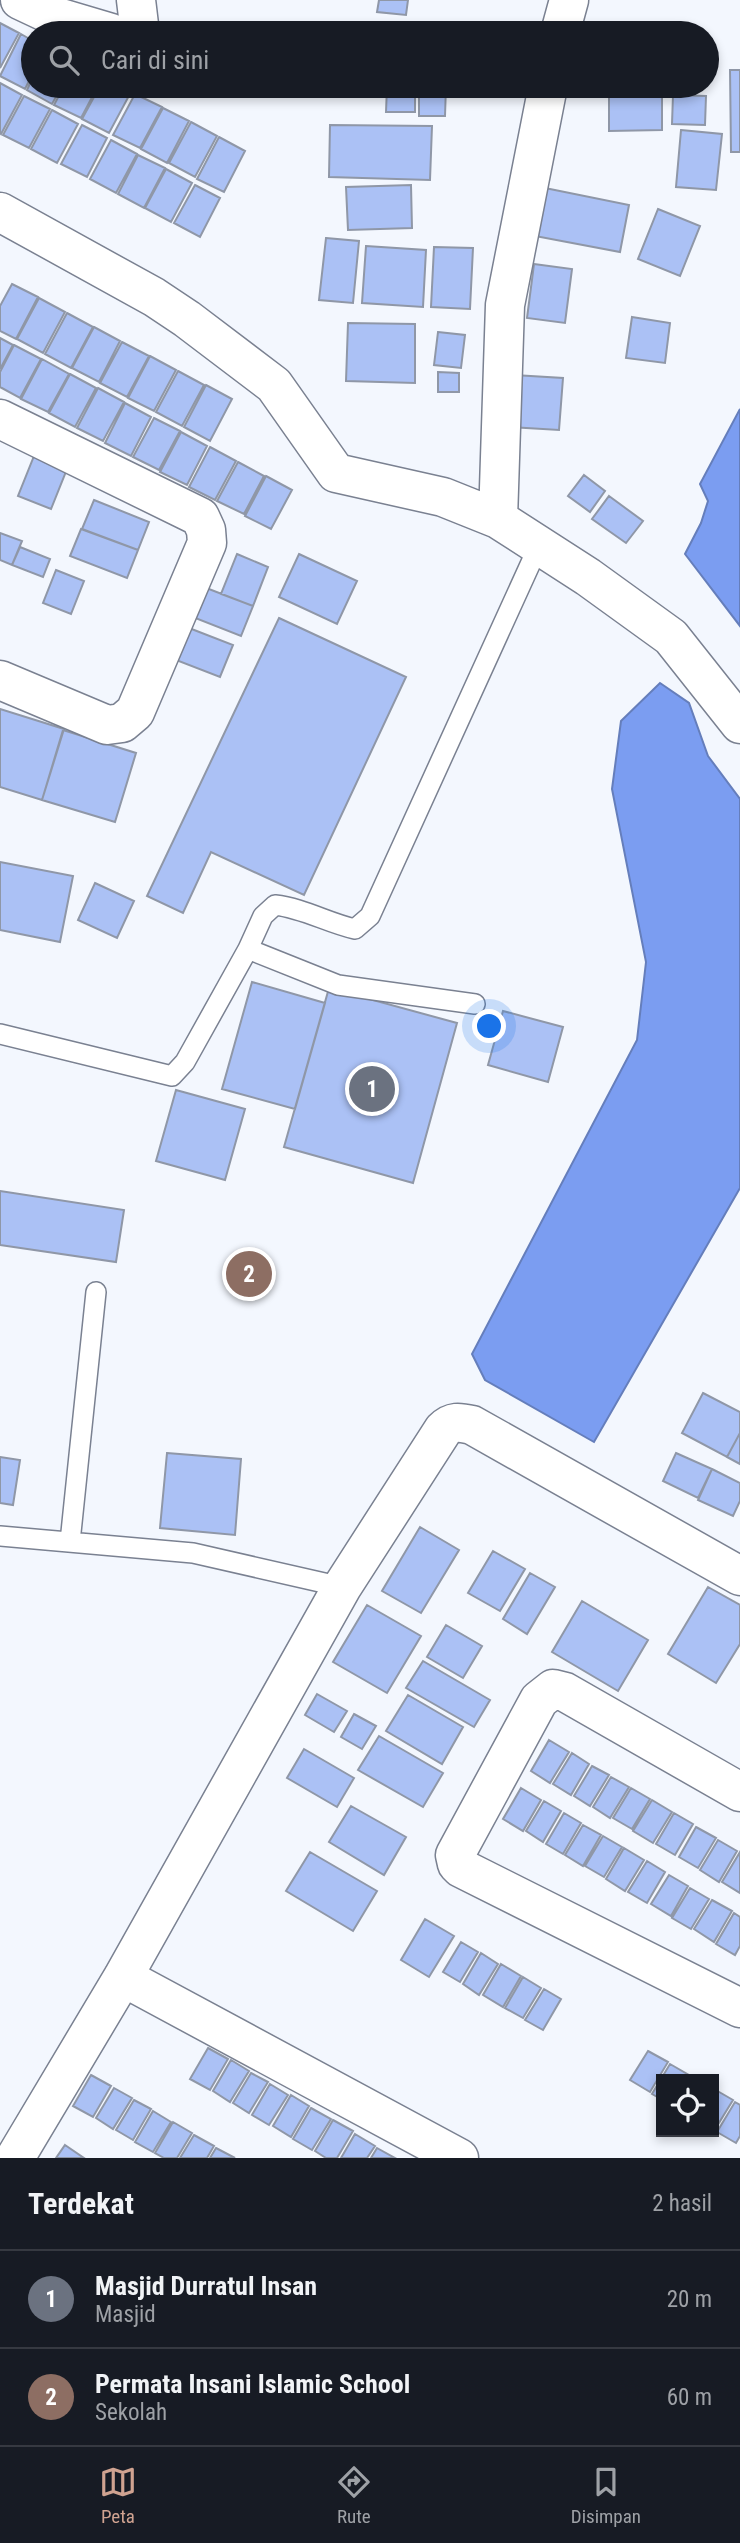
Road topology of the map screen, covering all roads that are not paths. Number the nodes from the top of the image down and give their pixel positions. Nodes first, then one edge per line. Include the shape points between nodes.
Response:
1 (20, 0) edge
2 (136, 0) edge
3 (569, 0) edge
4 (58, 8) edge
5 (86, 21) edge
6 (139, 21) edge
7 (563, 21) edge
8 (546, 98) edge
9 (0, 212) edge
10 (0, 419) edge
11 (498, 519) junction
12 (539, 545) junction
13 (0, 680) edge
14 (740, 724) edge
15 (248, 949) junction
16 (475, 1004) dead end
17 (0, 1034) edge
18 (96, 1292) dead end
19 (0, 1536) edge
20 (70, 1542) junction
21 (740, 1576) edge
22 (342, 1587) junction
23 (740, 1792) edge
24 (124, 1977) junction
25 (740, 2008) edge
26 (15, 2158) edge
27 (459, 2158) edge

1 - 4 street
2 - 6 street
3 - 7 street
4 - 5 street
8 - 11 street via 505,305
9 - 11 street via 154,298 274,385 336,473 443,497
10 - 13 street via 200,517 207,543 135,712 122,723 107,725
11 - 12 street
12 - 14 street via 671,637
12 - 15 lane via 370,916 355,929 275,905 263,916
15 - 16 lane via 338,985
15 - 17 lane via 186,1062 172,1076
18 - 20 lane
19 - 20 lane
20 - 22 lane via 193,1553
21 - 22 street via 460,1422 443,1430
22 - 24 street
23 - 25 street via 553,1689 539,1700 456,1851 456,1859 461,1867
24 - 26 street
24 - 27 street

